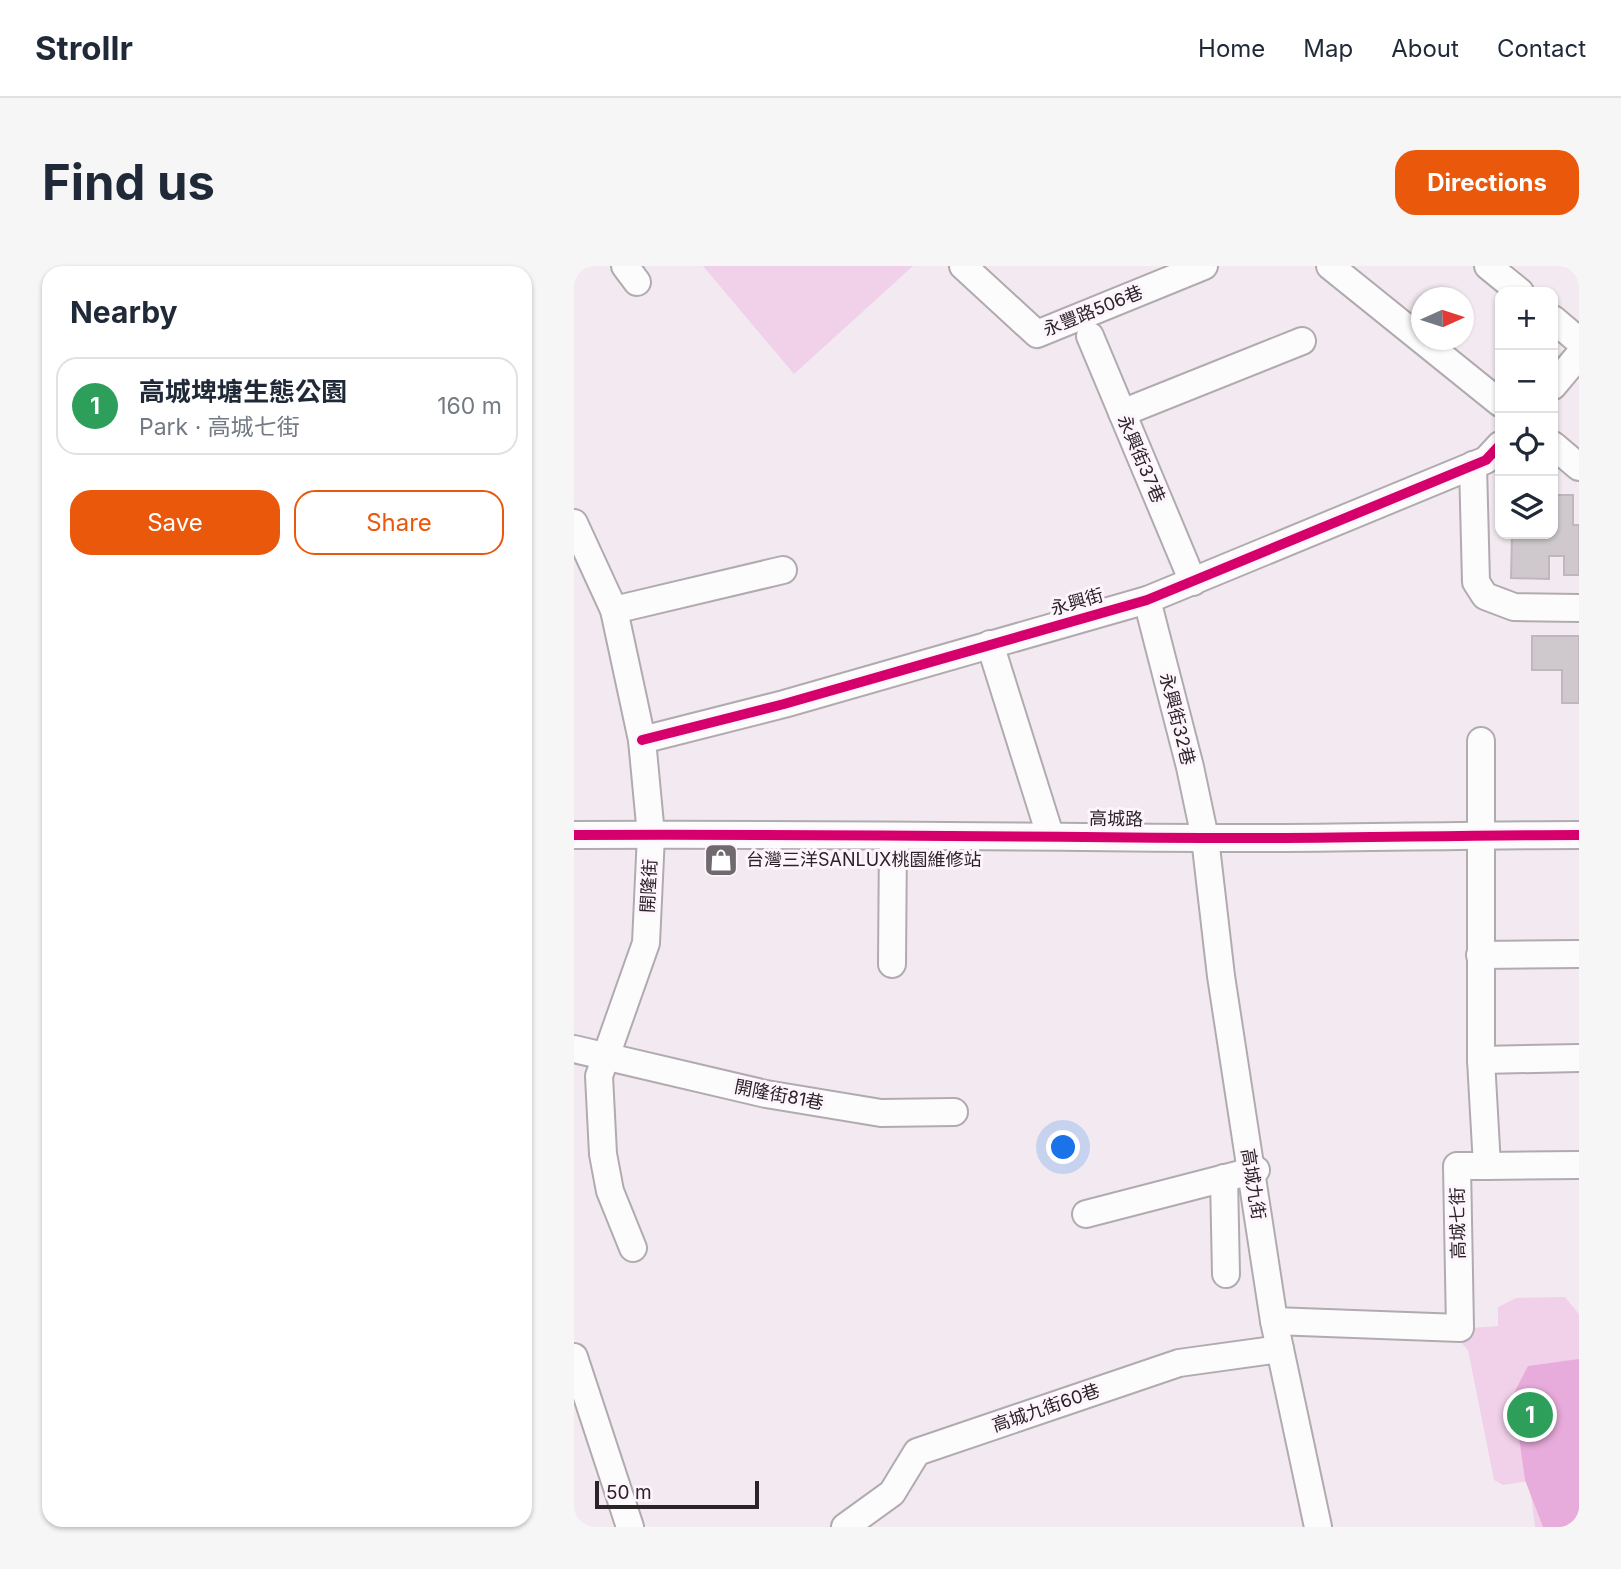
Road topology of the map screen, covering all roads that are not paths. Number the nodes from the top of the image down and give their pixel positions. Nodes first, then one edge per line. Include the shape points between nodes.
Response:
1 (963, 266) edge
2 (1204, 266) edge
3 (1330, 266) edge
4 (1488, 266) edge
5 (1514, 287) edge
6 (1558, 323) edge
7 (1090, 336) dead end
8 (1302, 341) dead end
9 (1579, 341) edge
10 (1579, 355) edge
11 (1558, 380) edge
12 (1495, 399) edge
13 (1122, 413) junction
14 (1495, 450) edge
15 (1558, 450) edge
16 (1473, 465) junction
17 (1579, 467) edge
18 (574, 523) edge
19 (783, 570) dead end
20 (1193, 582) junction
21 (1147, 600) junction
22 (1579, 608) edge
23 (614, 610) junction
24 (990, 644) junction
25 (642, 740) junction
26 (1481, 741) dead end
27 (574, 835) edge
28 (652, 835) junction
29 (1050, 835) junction
30 (1480, 835) junction
31 (1579, 835) edge
32 (892, 837) junction
33 (1205, 838) junction
34 (1579, 954) edge
35 (1480, 955) junction
36 (892, 964) dead end
37 (574, 1049) edge
38 (606, 1056) junction
39 (1579, 1058) edge
40 (1481, 1060) junction
41 (954, 1112) dead end
42 (1579, 1165) edge
43 (1486, 1166) junction
44 (1253, 1170) junction
45 (1224, 1178) junction
46 (1086, 1214) dead end
47 (633, 1248) dead end
48 (1226, 1273) dead end
49 (1274, 1321) junction
50 (1280, 1349) junction
51 (576, 1369) edge
52 (630, 1527) edge
53 (845, 1527) edge
54 (1318, 1527) edge

1 - 2 street, 永豐路506巷 via 1037,334
3 - 12 street
4 - 5 street
6 - 9 street
7 - 13 street, 永興街37巷
8 - 13 street
10 - 11 street
13 - 20 street, 永興街37巷
14 - 16 street, 永興街
15 - 17 street
16 - 20 street, 永興街
16 - 22 street via 1476,582 1485,596 1514,607
18 - 23 street, 開隆街
19 - 23 street
20 - 21 street, 永興街
21 - 24 street, 永興街
21 - 33 street, 永興街32巷
23 - 25 street, 開隆街
24 - 25 street, 永興街
24 - 29 street
25 - 28 street, 開隆街
26 - 30 street
27 - 28 street, 高城路
28 - 32 street, 高城路
28 - 38 street, 開隆街 via 646,943
29 - 32 street, 高城路
29 - 33 street, 高城路
30 - 31 street, 高城路
30 - 33 street, 高城路
30 - 35 street
32 - 36 street
33 - 44 street, 高城九街 via 1221,976
34 - 35 street
35 - 40 street
37 - 38 street, 開隆街81巷
38 - 41 street, 開隆街81巷 via 766,1094 881,1113
38 - 47 street, 開隆街 via 599,1076 603,1154 610,1191
39 - 40 street
40 - 43 street
42 - 43 street
43 - 49 street, 高城七街 via 1457,1166 1460,1328
44 - 45 street
44 - 49 street, 高城九街
45 - 46 street
45 - 48 street
49 - 50 street, 高城九街
50 - 53 street, 高城九街60巷 via 1179,1363 917,1452 892,1493
50 - 54 street, 高城九街
51 - 52 street

